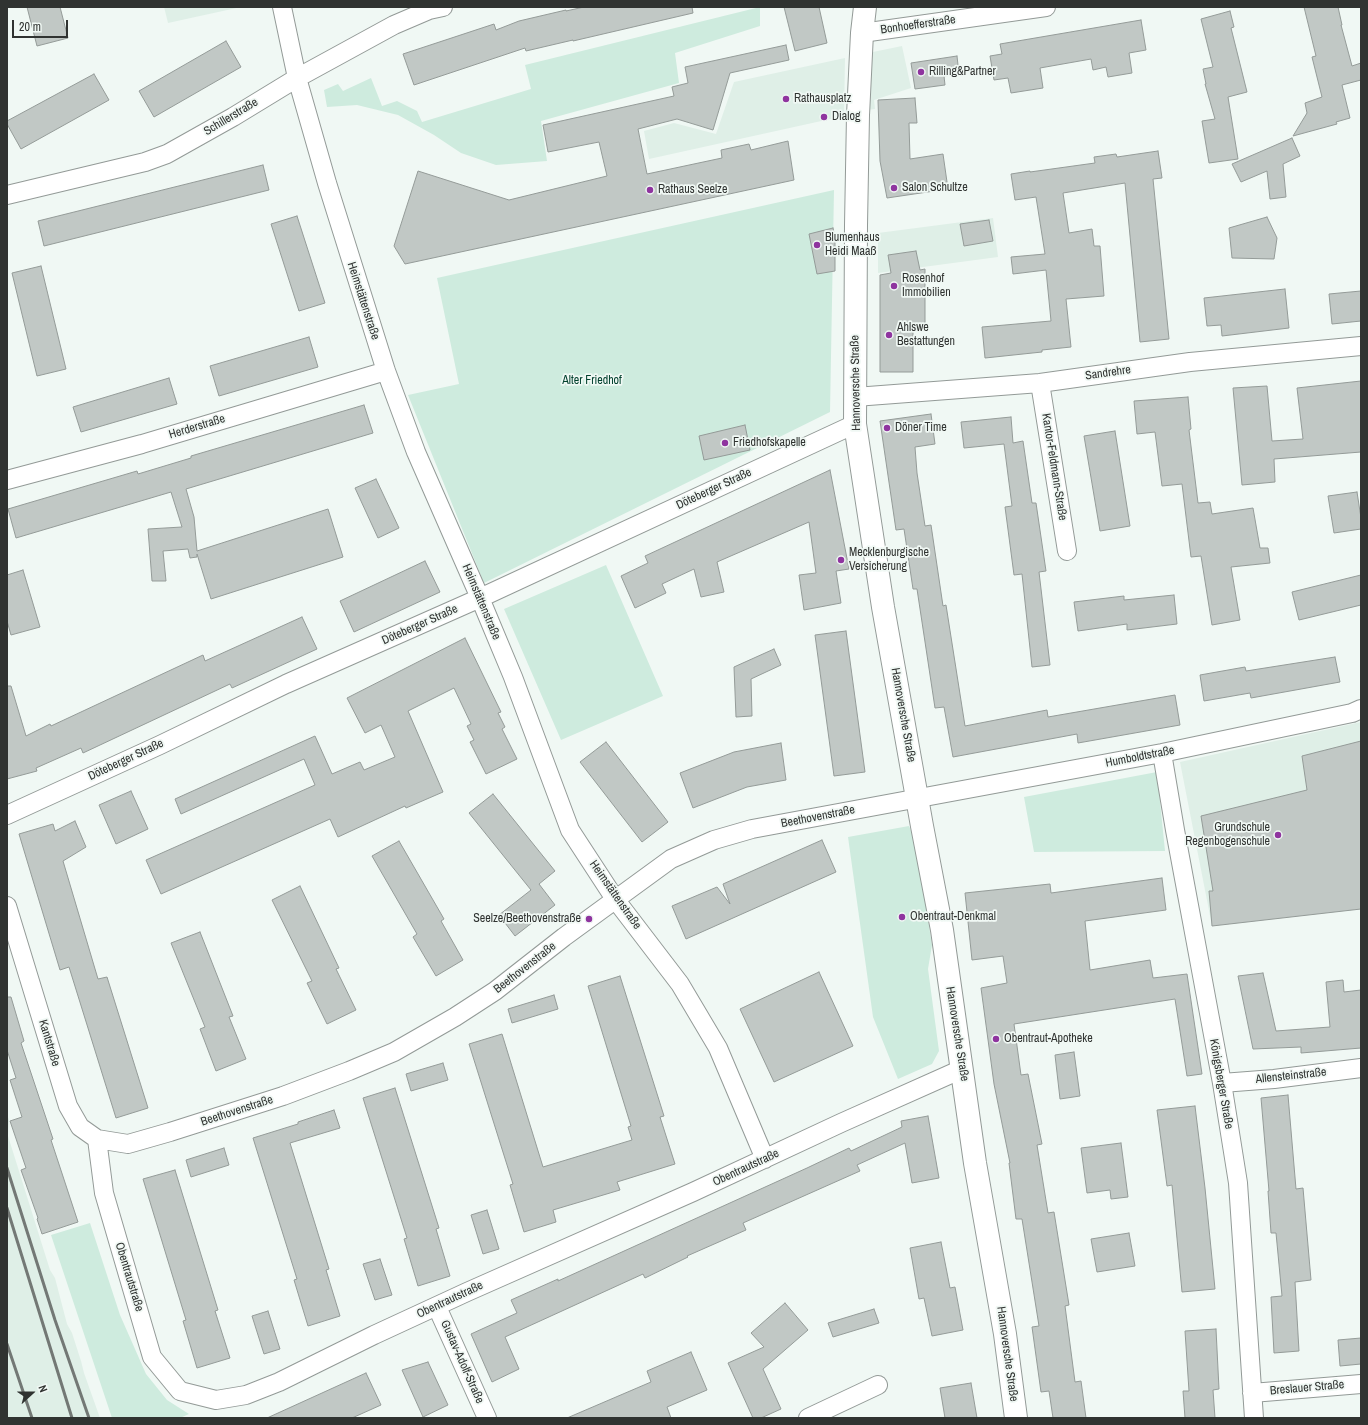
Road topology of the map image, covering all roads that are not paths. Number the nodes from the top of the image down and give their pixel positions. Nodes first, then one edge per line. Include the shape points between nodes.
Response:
1 (282, 7) edge
2 (442, 7) edge
3 (865, 7) edge
4 (1046, 7) edge
5 (862, 33) junction
6 (297, 78) junction
7 (7, 195) edge
8 (1361, 346) edge
9 (386, 371) junction
10 (1040, 383) junction
11 (855, 397) junction
12 (855, 424) junction
13 (7, 480) edge
14 (1067, 551) dead end
15 (480, 598) junction
16 (1361, 709) edge
17 (1162, 753) junction
18 (917, 798) junction
19 (7, 815) edge
20 (615, 899) junction
21 (7, 906) edge
22 (1361, 1068) edge
23 (962, 1069) junction
24 (1222, 1083) junction
25 (97, 1139) junction
26 (128, 1144) joint
27 (765, 1159) junction
28 (437, 1307) junction
29 (1361, 1384) edge
30 (878, 1385) dead end
31 (1252, 1393) junction
32 (487, 1418) edge
33 (808, 1418) edge
34 (1016, 1418) edge
35 (1254, 1418) edge

1 - 6 street, Heimstättenstraße
2 - 6 street, Schillerstraße via 394,25
3 - 5 street, Hannoversche Straße
4 - 5 street, Bonhoefferstraße
5 - 11 street, Hannoversche Straße via 856,209
6 - 7 street, Schillerstraße via 167,154 145,162
6 - 9 street, Heimstättenstraße via 326,183
8 - 10 street, Sandrehre via 1190,362
9 - 13 street, Herderstraße via 142,444
9 - 15 street, Heimstättenstraße via 416,452
10 - 11 street, Sandrehre
10 - 14 street, Kantor-Feldmann-Straße
11 - 12 street, Hannoversche Straße
12 - 15 street, Döteberger Straße
12 - 18 street, Hannoversche Straße via 883,607
15 - 19 street, Döteberger Straße via 286,684
15 - 20 street, Heimstättenstraße via 513,677 570,830
16 - 17 street, Humboldtstraße
17 - 18 street, Humboldtstraße
17 - 24 street, Königsberger Straße
18 - 20 street, Beethovenstraße via 752,829 714,840 671,859
18 - 23 street, Hannoversche Straße via 942,930
20 - 26 street, Beethovenstraße via 499,988 394,1052 283,1096
20 - 27 street, Heimstättenstraße via 680,984 718,1048
21 - 25 street, Kantstraße via 68,1106 80,1127
22 - 24 street, Allensteinstraße
23 - 27 street, Obentrautstraße
23 - 34 street, Hannoversche Straße
24 - 31 street, Königsberger Straße via 1238,1183
25 - 26 street, Kantstraße
25 - 28 street, Obentrautstraße via 104,1193 152,1357 180,1391 216,1400 246,1395 279,1382
27 - 28 street, Obentrautstraße
28 - 32 street, Gustav-Adolf-Straße
29 - 31 street, Breslauer Straße
30 - 33 street
31 - 35 street, Königsberger Straße

